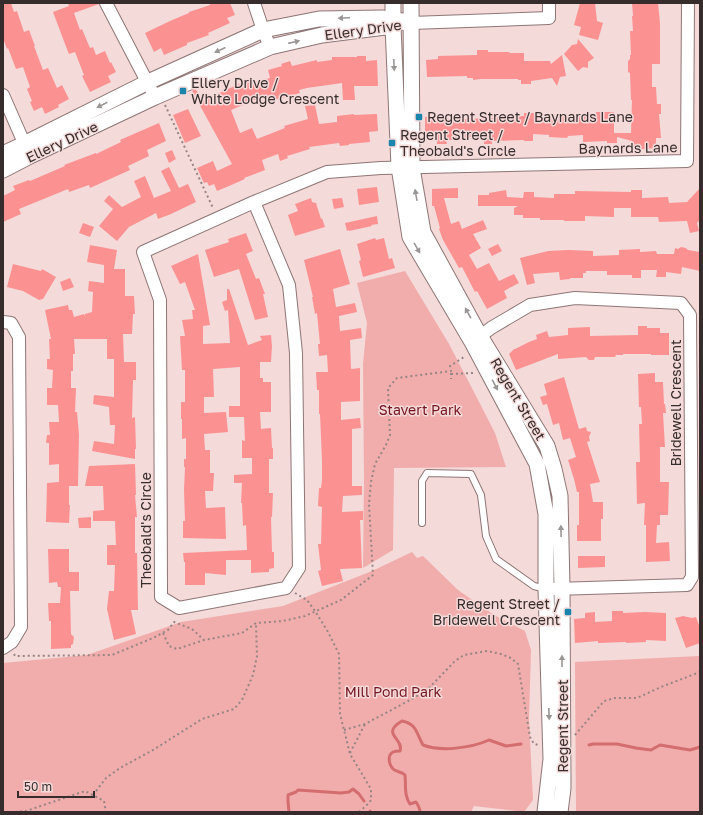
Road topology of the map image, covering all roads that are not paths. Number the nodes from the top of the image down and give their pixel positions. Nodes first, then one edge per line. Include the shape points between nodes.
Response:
1 (106, 3) edge
2 (254, 3) edge
3 (393, 3) edge
4 (411, 3) edge
5 (549, 3) edge
6 (688, 3) edge
7 (393, 22) junction
8 (411, 23) junction
9 (263, 30) junction
10 (270, 47) junction
11 (148, 82) junction
12 (3, 95) edge
13 (158, 96) junction
14 (27, 150) junction
15 (3, 154) edge
16 (405, 167) junction
17 (3, 170) edge
18 (254, 202) junction
19 (3, 322) edge
20 (476, 339) junction
21 (422, 523) dead end
22 (562, 588) junction
23 (546, 589) junction
24 (6, 646) edge
25 (545, 812) edge
26 (560, 812) edge

1 - 11 street
2 - 9 street
3 - 7 street, Regent Street
4 - 8 street, Regent Street
5 - 8 street via 549,18
6 - 16 street, Baynards Lane via 688,161
7 - 8 street, Ellery Drive
7 -> 9 street, Ellery Drive via 382,18 319,19
10 -> 7 street, Ellery Drive
7 -> 16 street, Regent Street
8 - 16 street, Regent Street
9 - 10 street
9 -> 11 street, Ellery Drive
10 - 13 street, Ellery Drive
11 - 13 street
11 -> 14 street, Ellery Drive
12 - 14 street
13 - 14 street, Ellery Drive
14 - 15 street, Ellery Drive
14 - 17 street, Ellery Drive
16 - 18 street, Theobald's Circle via 327,172
16 - 20 street, Regent Street via 422,232
18 - 18 street, Theobald's Circle via 289,285 296,353 299,568 286,588 180,608 161,597 160,300 142,252
19 - 24 street via 11,323 19,337 21,627 12,642
22 -> 20 street, Regent Street via 560,496 547,446
20 - 22 street, Bridewell Crescent via 530,305 575,298 681,303 690,315 692,577 687,585
20 -> 23 street, Regent Street via 537,464 546,514
21 - 23 lane via 422,481 427,473 470,474 480,495 486,536 496,559 534,586
22 - 23 street, Bridewell Crescent
26 -> 22 street, Regent Street via 563,788
23 -> 25 street, Regent Street via 551,759

